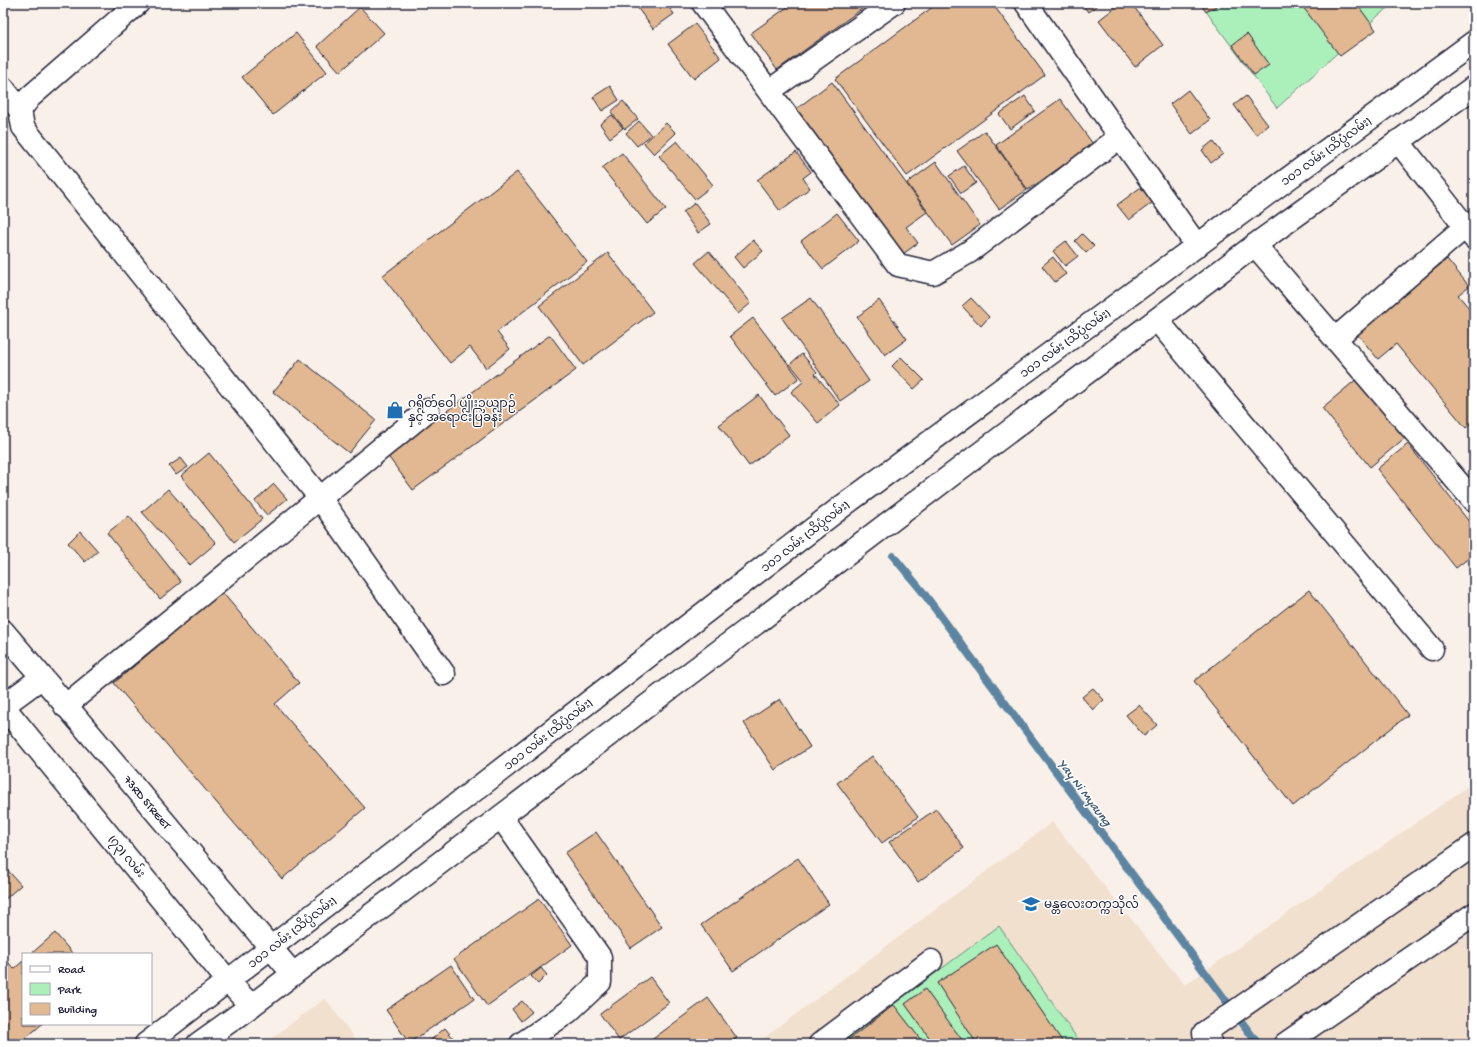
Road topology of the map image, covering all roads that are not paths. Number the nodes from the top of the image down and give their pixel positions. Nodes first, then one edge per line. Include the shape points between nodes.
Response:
1 (138, 3) edge
2 (703, 3) edge
3 (894, 3) edge
4 (1026, 3) edge
5 (1474, 42) edge
6 (1474, 87) edge
7 (3, 88) edge
8 (769, 92) junction
9 (20, 110) junction
10 (1120, 137) junction
11 (1398, 141) junction
12 (1470, 233) edge
13 (1197, 246) junction
14 (1255, 246) junction
15 (1157, 320) junction
16 (1335, 339) junction
17 (428, 410) dead end
18 (320, 498) junction
19 (1474, 501) edge
20 (3, 631) edge
21 (1432, 650) dead end
22 (444, 674) dead end
23 (41, 678) junction
24 (3, 706) edge
25 (65, 706) junction
26 (501, 817) junction
27 (1474, 845) edge
28 (1474, 914) edge
29 (271, 949) junction
30 (931, 961) dead end
31 (293, 974) junction
32 (228, 981) junction
33 (251, 1006) junction
34 (146, 1044) edge
35 (198, 1044) edge
36 (521, 1044) edge
37 (820, 1044) edge
38 (1212, 1044) edge
39 (1285, 1044) edge

1 - 9 main road via 30,97
2 - 8 main road
3 - 8 main road
4 - 10 main road
5 - 13 main road, ၁၀၁ လမ်း (သိပ္ပံလမ်း)
6 - 11 main road
7 - 9 main road
8 - 10 main road via 898,264 933,273 969,252
9 - 18 main road via 28,133
10 - 13 main road
11 - 12 main road
11 - 14 main road
12 - 16 main road
13 - 29 main road, ၁၀၁ လမ်း (သိပ္ပံလမ်း) via 844,505
14 - 15 main road
14 - 16 main road
15 - 21 main road
15 - 26 main road
16 - 19 main road
17 - 18 main road
18 - 22 main road
18 - 25 main road
20 - 23 main road, 73RD STREET
23 - 24 main road
23 - 25 main road, 73RD STREET
24 - 32 main road, (၇၃) လမ်း
25 - 29 main road, 73RD STREET
26 - 31 main road
26 - 36 main road via 600,957 600,982 568,1012
27 - 38 main road via 1204,1033
28 - 39 main road
29 - 31 main road, 73RD STREET
29 - 32 main road, ၁၀၁ လမ်း (သိပ္ပံလမ်း)
30 - 37 main road
31 - 33 main road
32 - 33 main road, (၇၃) လမ်း
32 - 34 main road, ၁၀၁ လမ်း (သိပ္ပံလမ်း)
33 - 35 main road

